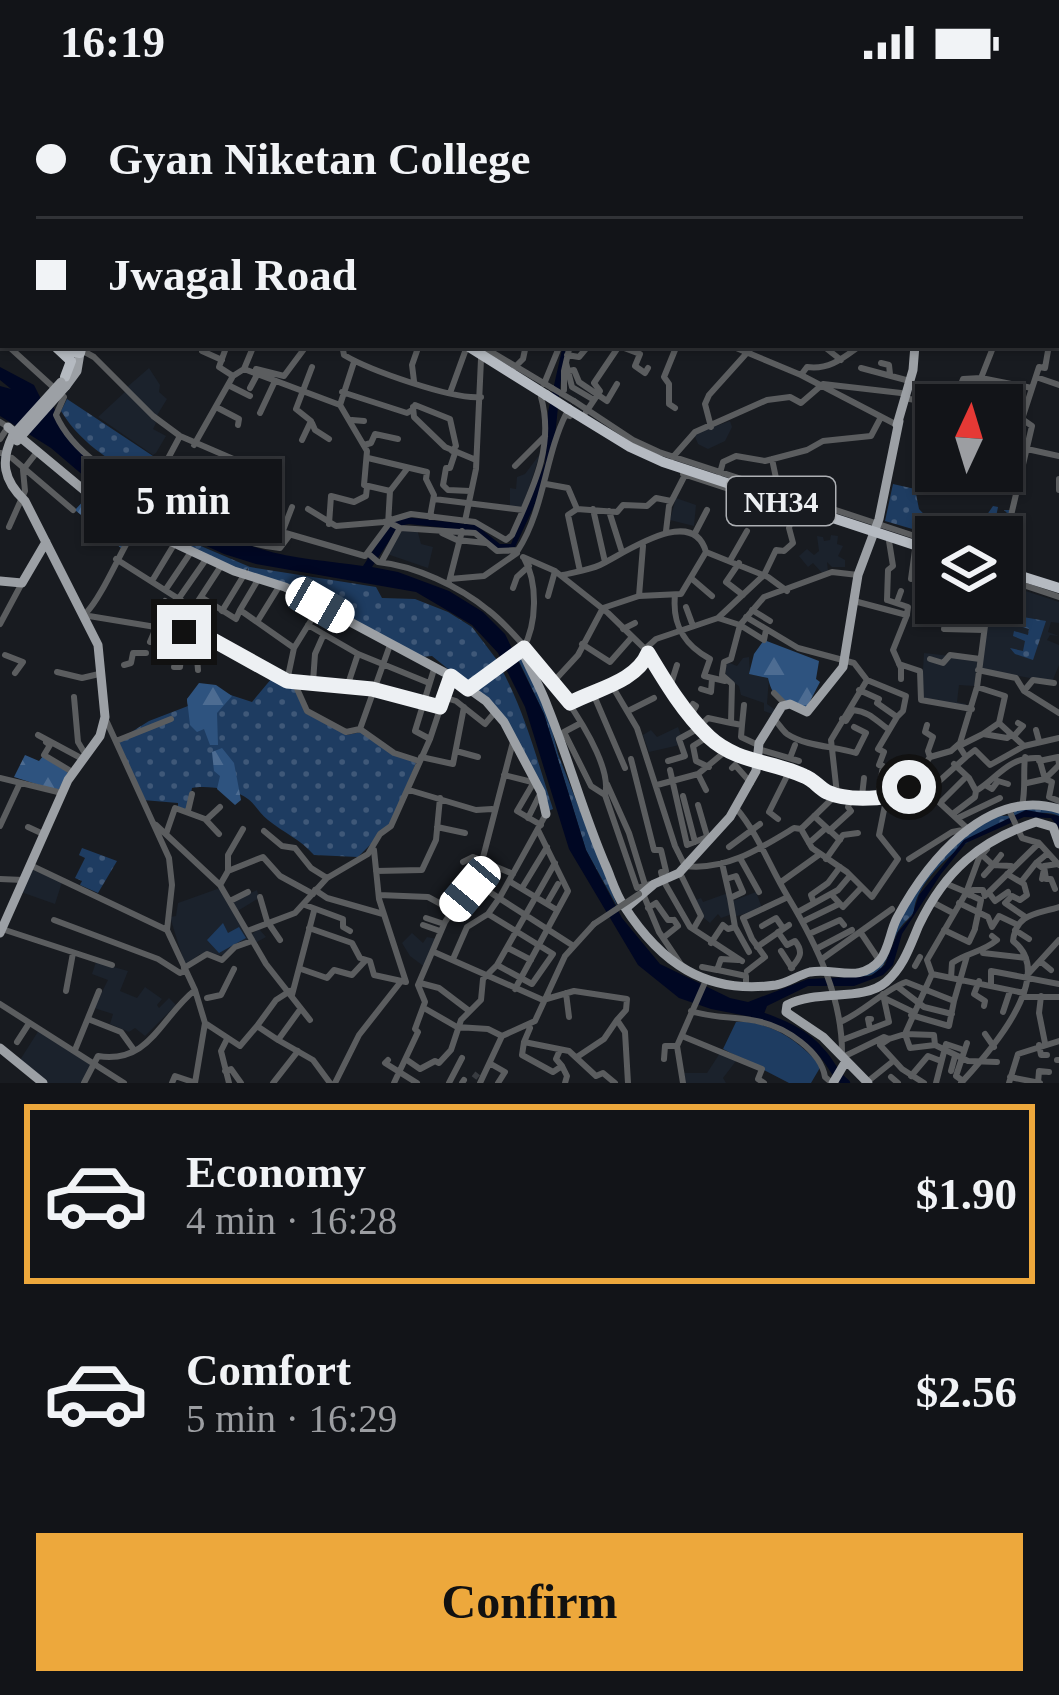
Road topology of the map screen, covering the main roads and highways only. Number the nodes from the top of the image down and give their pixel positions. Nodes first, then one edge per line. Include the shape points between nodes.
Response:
1 (72, 348) edge
2 (472, 348) edge
3 (915, 348) edge
4 (64, 381) junction
5 (583, 416) junction
6 (9, 431) edge
7 (4, 455) edge
8 (6, 480) junction
9 (874, 529) junction
10 (915, 544) edge
11 (48, 546) junction
12 (1023, 580) edge
13 (0, 581) edge
14 (1059, 590) edge
15 (481, 679) road end
16 (98, 736) junction
17 (60, 793) junction
18 (1055, 804) edge
19 (542, 823) road end
20 (1059, 842) edge
21 (21, 880) junction
22 (626, 908) junction
23 (1, 929) edge
24 (0, 1048) edge
25 (844, 1059) junction
26 (43, 1083) edge
27 (833, 1083) edge
28 (868, 1083) edge

1 - 4 highway
1 - 4 main road via 77,371
2 - 5 highway, NH34, bridge
3 - 9 main road
4 - 6 main road, bridge
5 - 9 highway, NH34 via 666,459
5 - 9 highway, NH34 via 687,472
6 - 7 main road
6 - 8 main road
6 - 19 main road via 136,526 280,585 451,676 496,711 536,785
7 - 8 main road
8 - 11 main road
9 - 10 highway, NH34
9 - 22 main road via 854,582 840,671 808,710 785,704 758,747 746,796 682,869
11 - 13 main road via 22,583
11 - 16 main road via 100,650
12 - 14 highway
15 - 22 main road via 522,650
16 - 17 main road
16 - 17 main road
17 - 21 main road
17 - 21 main road
18 - 22 main road via 1022,806 968,829 910,896 880,960 856,974 796,972 779,985 683,970
20 - 25 main road via 1054,829 1033,823 969,854 934,903 919,956 881,986 787,1005
21 - 23 main road
24 - 26 main road
25 - 27 main road
25 - 28 main road

